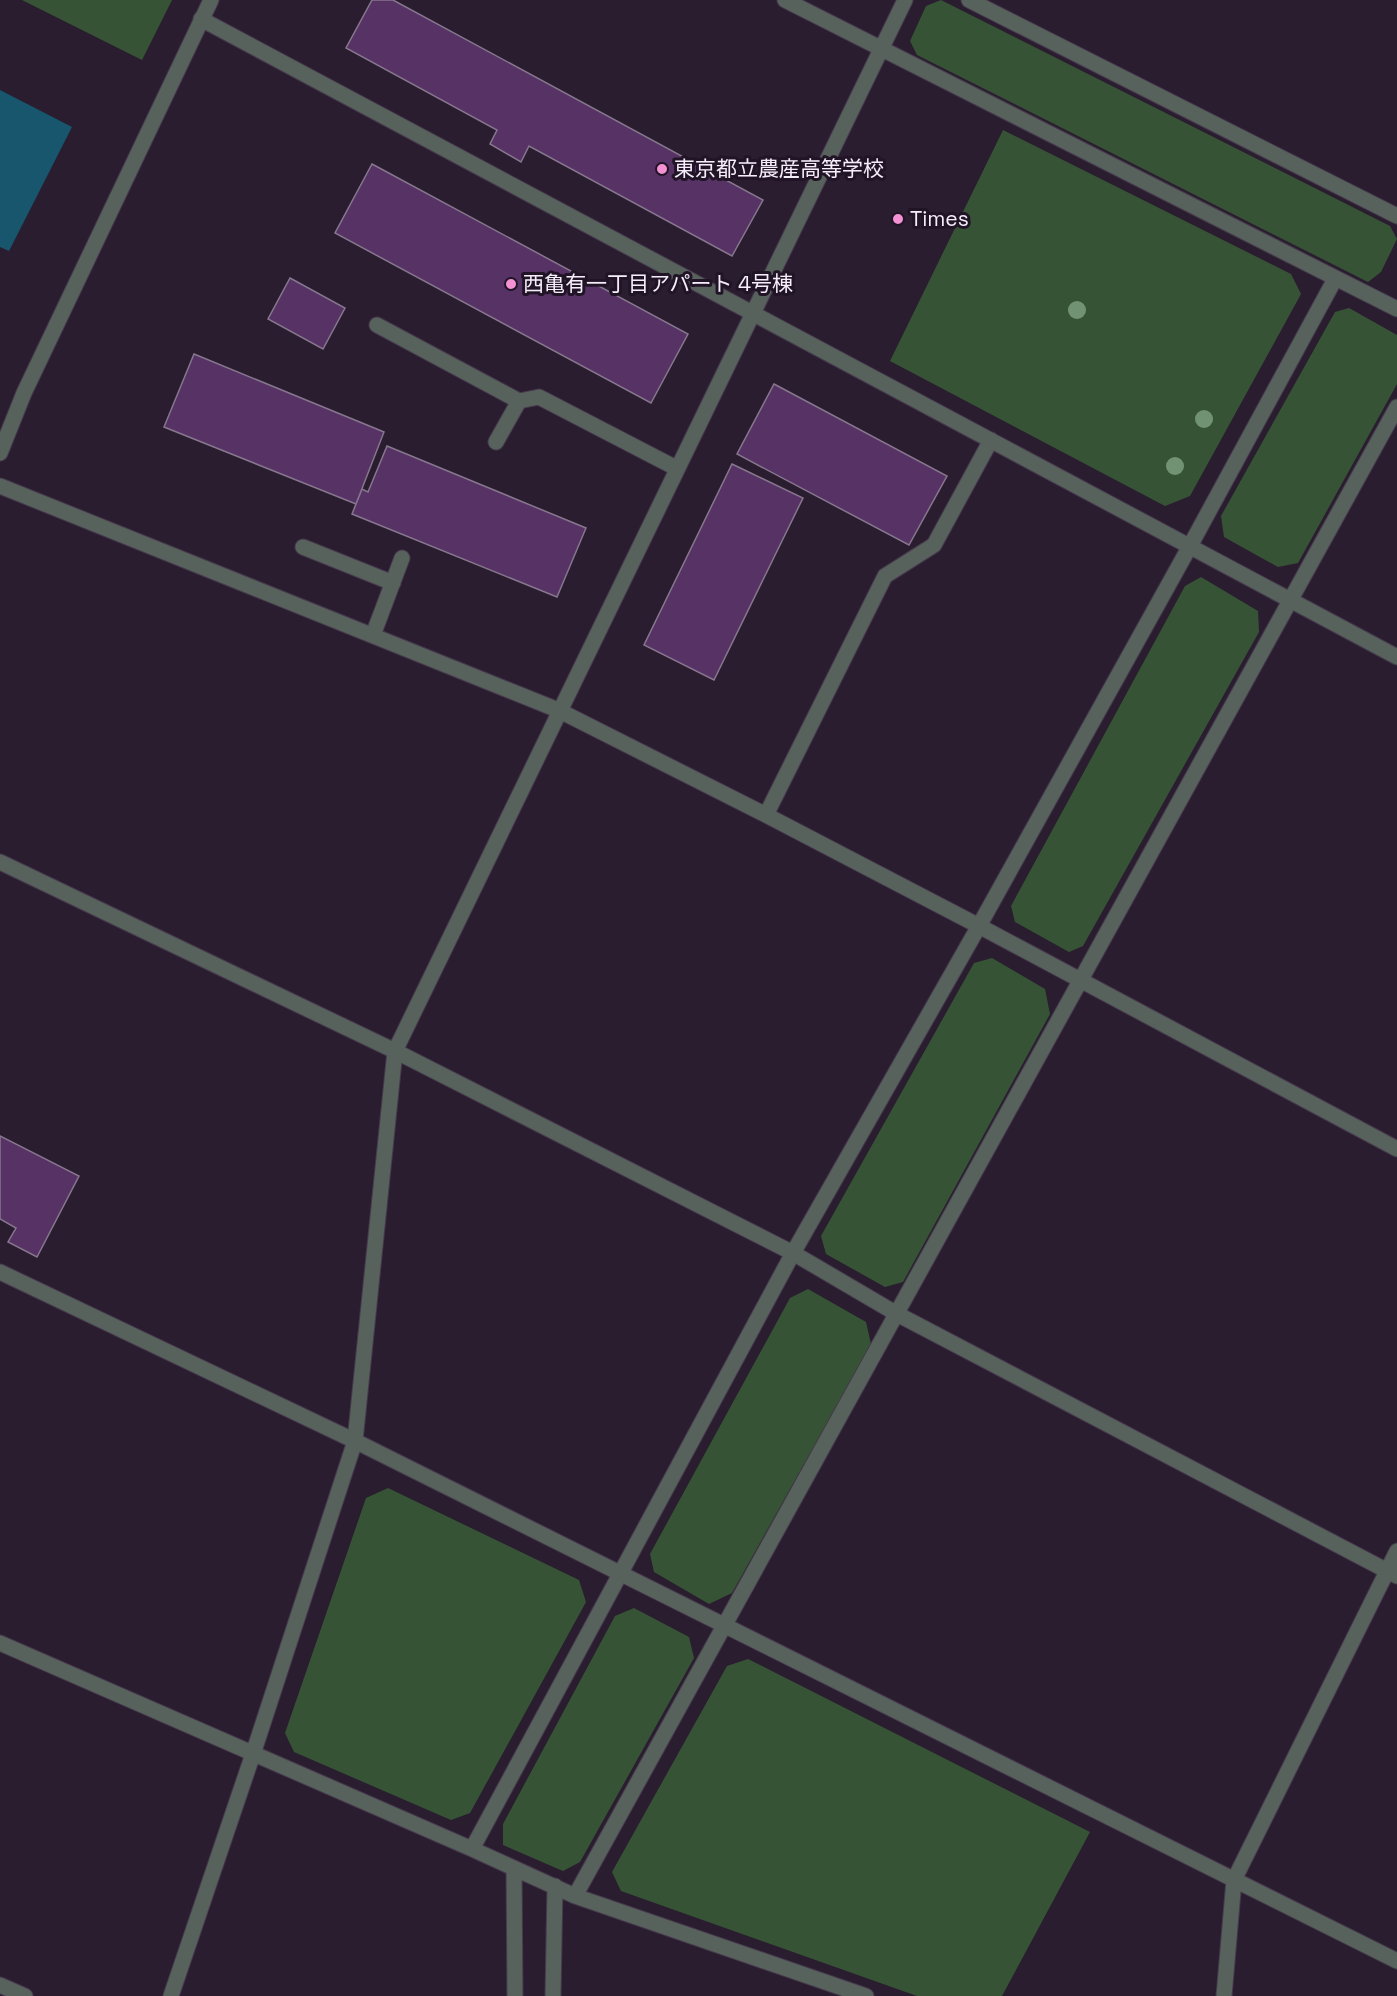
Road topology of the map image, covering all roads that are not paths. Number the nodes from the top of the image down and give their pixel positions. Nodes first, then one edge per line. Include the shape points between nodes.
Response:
1 (211, 0) edge
2 (785, 0) edge
3 (904, 0) edge
4 (969, 0) edge
5 (201, 19) junction
6 (881, 48) junction
7 (1397, 216) edge
8 (1335, 279) junction
9 (1396, 306) edge
10 (752, 314) junction
11 (377, 325) dead end
12 (519, 400) junction
13 (1397, 407) edge
14 (992, 441) junction
15 (496, 442) dead end
16 (0, 453) edge
17 (676, 468) junction
18 (0, 486) edge
19 (1190, 546) junction
20 (303, 547) dead end
21 (402, 558) dead end
22 (393, 583) junction
23 (1291, 600) junction
24 (373, 635) junction
25 (1397, 657) edge
26 (558, 710) junction
27 (766, 815) junction
28 (0, 862) edge
29 (979, 926) junction
30 (1079, 981) junction
31 (395, 1051) junction
32 (1397, 1149) edge
33 (793, 1253) junction
34 (0, 1272) edge
35 (897, 1314) junction
36 (355, 1441) junction
37 (1397, 1551) edge
38 (1392, 1573) edge
39 (619, 1574) junction
40 (725, 1626) junction
41 (0, 1642) edge
42 (254, 1754) junction
43 (472, 1849) junction
44 (514, 1868) junction
45 (1234, 1880) junction
46 (555, 1886) junction
47 (575, 1896) junction
48 (1397, 1961) edge
49 (0, 1985) edge
50 (25, 1996) edge
51 (171, 1996) edge
52 (515, 1996) edge
53 (553, 1996) edge
54 (867, 1996) edge
55 (1224, 1996) edge

1 - 5 street
2 - 6 street
3 - 6 street
4 - 7 street
5 - 10 street
5 - 16 street via 24,393
6 - 8 street
6 - 10 street
8 - 9 street
8 - 19 street
10 - 14 street
10 - 17 street
11 - 12 street
12 - 15 street
12 - 17 street via 539,397
13 - 23 street
14 - 19 street
14 - 27 street via 934,545 885,576
17 - 26 street
18 - 24 street
19 - 23 street
19 - 29 street
20 - 22 street
21 - 22 street
22 - 24 street
23 - 25 street
23 - 30 street
24 - 26 street
26 - 27 street
26 - 31 street
27 - 29 street
28 - 31 street
29 - 30 street
29 - 33 street
30 - 32 street
30 - 35 street
31 - 33 street
31 - 36 street
33 - 35 street
33 - 39 street
34 - 36 street
35 - 38 street
35 - 40 street
36 - 39 street
36 - 42 street
37 - 38 street
38 - 45 street
39 - 40 street
39 - 43 street
40 - 45 street
40 - 47 street
41 - 42 street
42 - 43 street
42 - 51 street
43 - 44 street
44 - 46 street
44 - 52 street
45 - 48 street
45 - 55 street
46 - 47 street
46 - 53 street
47 - 54 street
49 - 50 street

